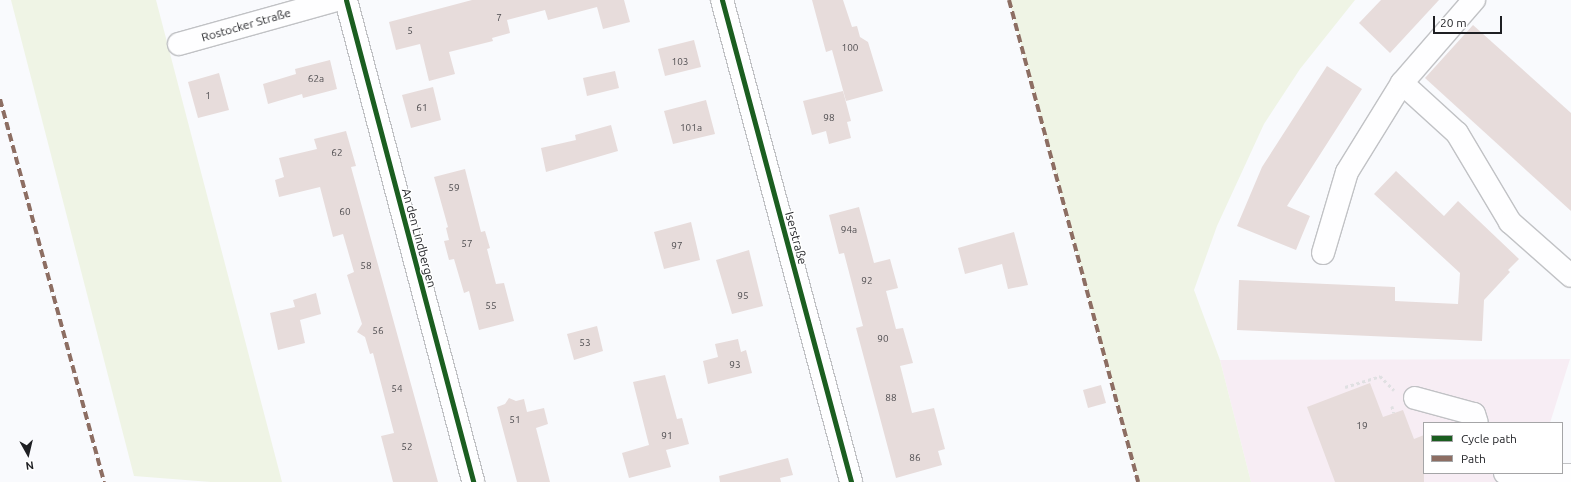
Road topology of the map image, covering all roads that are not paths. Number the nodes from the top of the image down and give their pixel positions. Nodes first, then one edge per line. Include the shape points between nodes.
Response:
1 (337, 0) edge
2 (346, 0) edge
3 (722, 0) edge
4 (1474, 0) edge
5 (179, 44) dead end
6 (1402, 83) junction
7 (1323, 252) dead end
8 (1571, 276) edge
9 (1406, 397) road end
10 (1477, 422) edge
11 (1506, 474) edge
12 (1571, 475) edge
13 (473, 482) edge
14 (851, 482) edge

1 - 5 street, Rostocker Straße
2 - 13 street, An den Lindbergen
3 - 14 street, Iserstraße
4 - 6 street
6 - 7 street via 1347,172
6 - 8 street via 1457,133 1510,222
9 - 10 street via 1474,414
11 - 12 street

